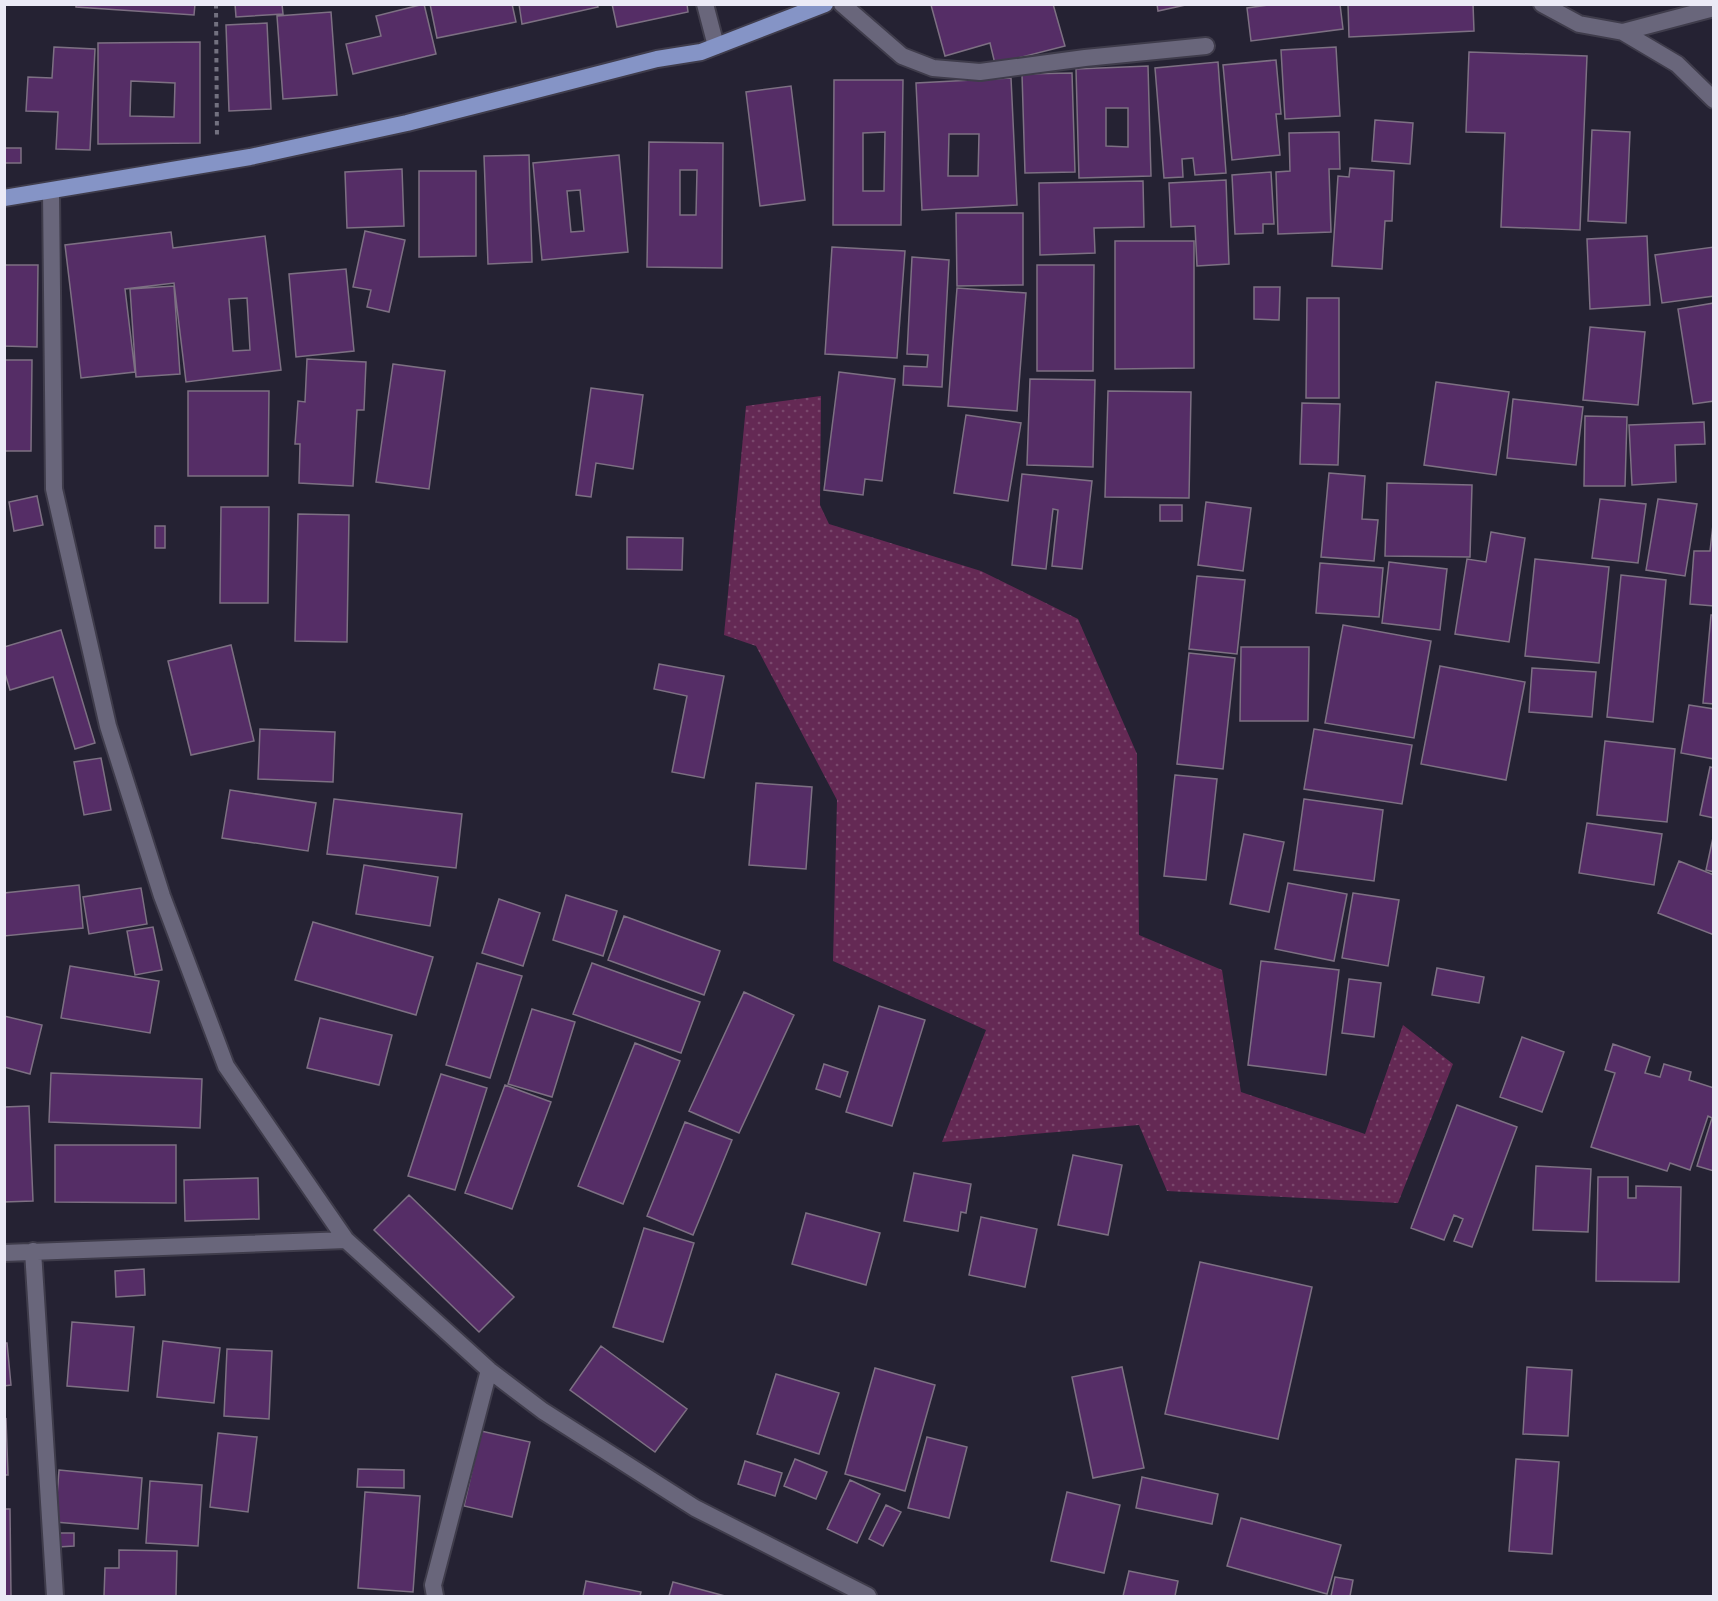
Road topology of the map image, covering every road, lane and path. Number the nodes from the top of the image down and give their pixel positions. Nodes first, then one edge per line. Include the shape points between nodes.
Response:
1 (216, 4) edge
2 (705, 4) edge
3 (825, 4) edge
4 (842, 4) edge
5 (1542, 4) edge
6 (1713, 8) edge
7 (1623, 32) junction
8 (716, 46) junction
9 (1206, 46) dead end
10 (1713, 100) edge
11 (217, 163) junction
12 (51, 191) junction
13 (4, 198) edge
14 (346, 1240) junction
15 (33, 1251) junction
16 (4, 1253) edge
17 (489, 1370) junction
18 (55, 1596) edge
19 (435, 1596) edge
20 (868, 1596) edge

1 - 11 path
2 - 8 street
3 - 8 main road
4 - 9 street via 902,56 933,68 980,72
5 - 7 street via 1579,24
6 - 7 street
7 - 10 street via 1677,64
8 - 11 main road via 407,123
11 - 12 main road
12 - 13 main road
12 - 14 street via 54,489 108,726 162,896 226,1066
14 - 15 street
14 - 17 street
15 - 16 street
15 - 18 street
17 - 19 street via 433,1585
17 - 20 street via 543,1411 695,1508

